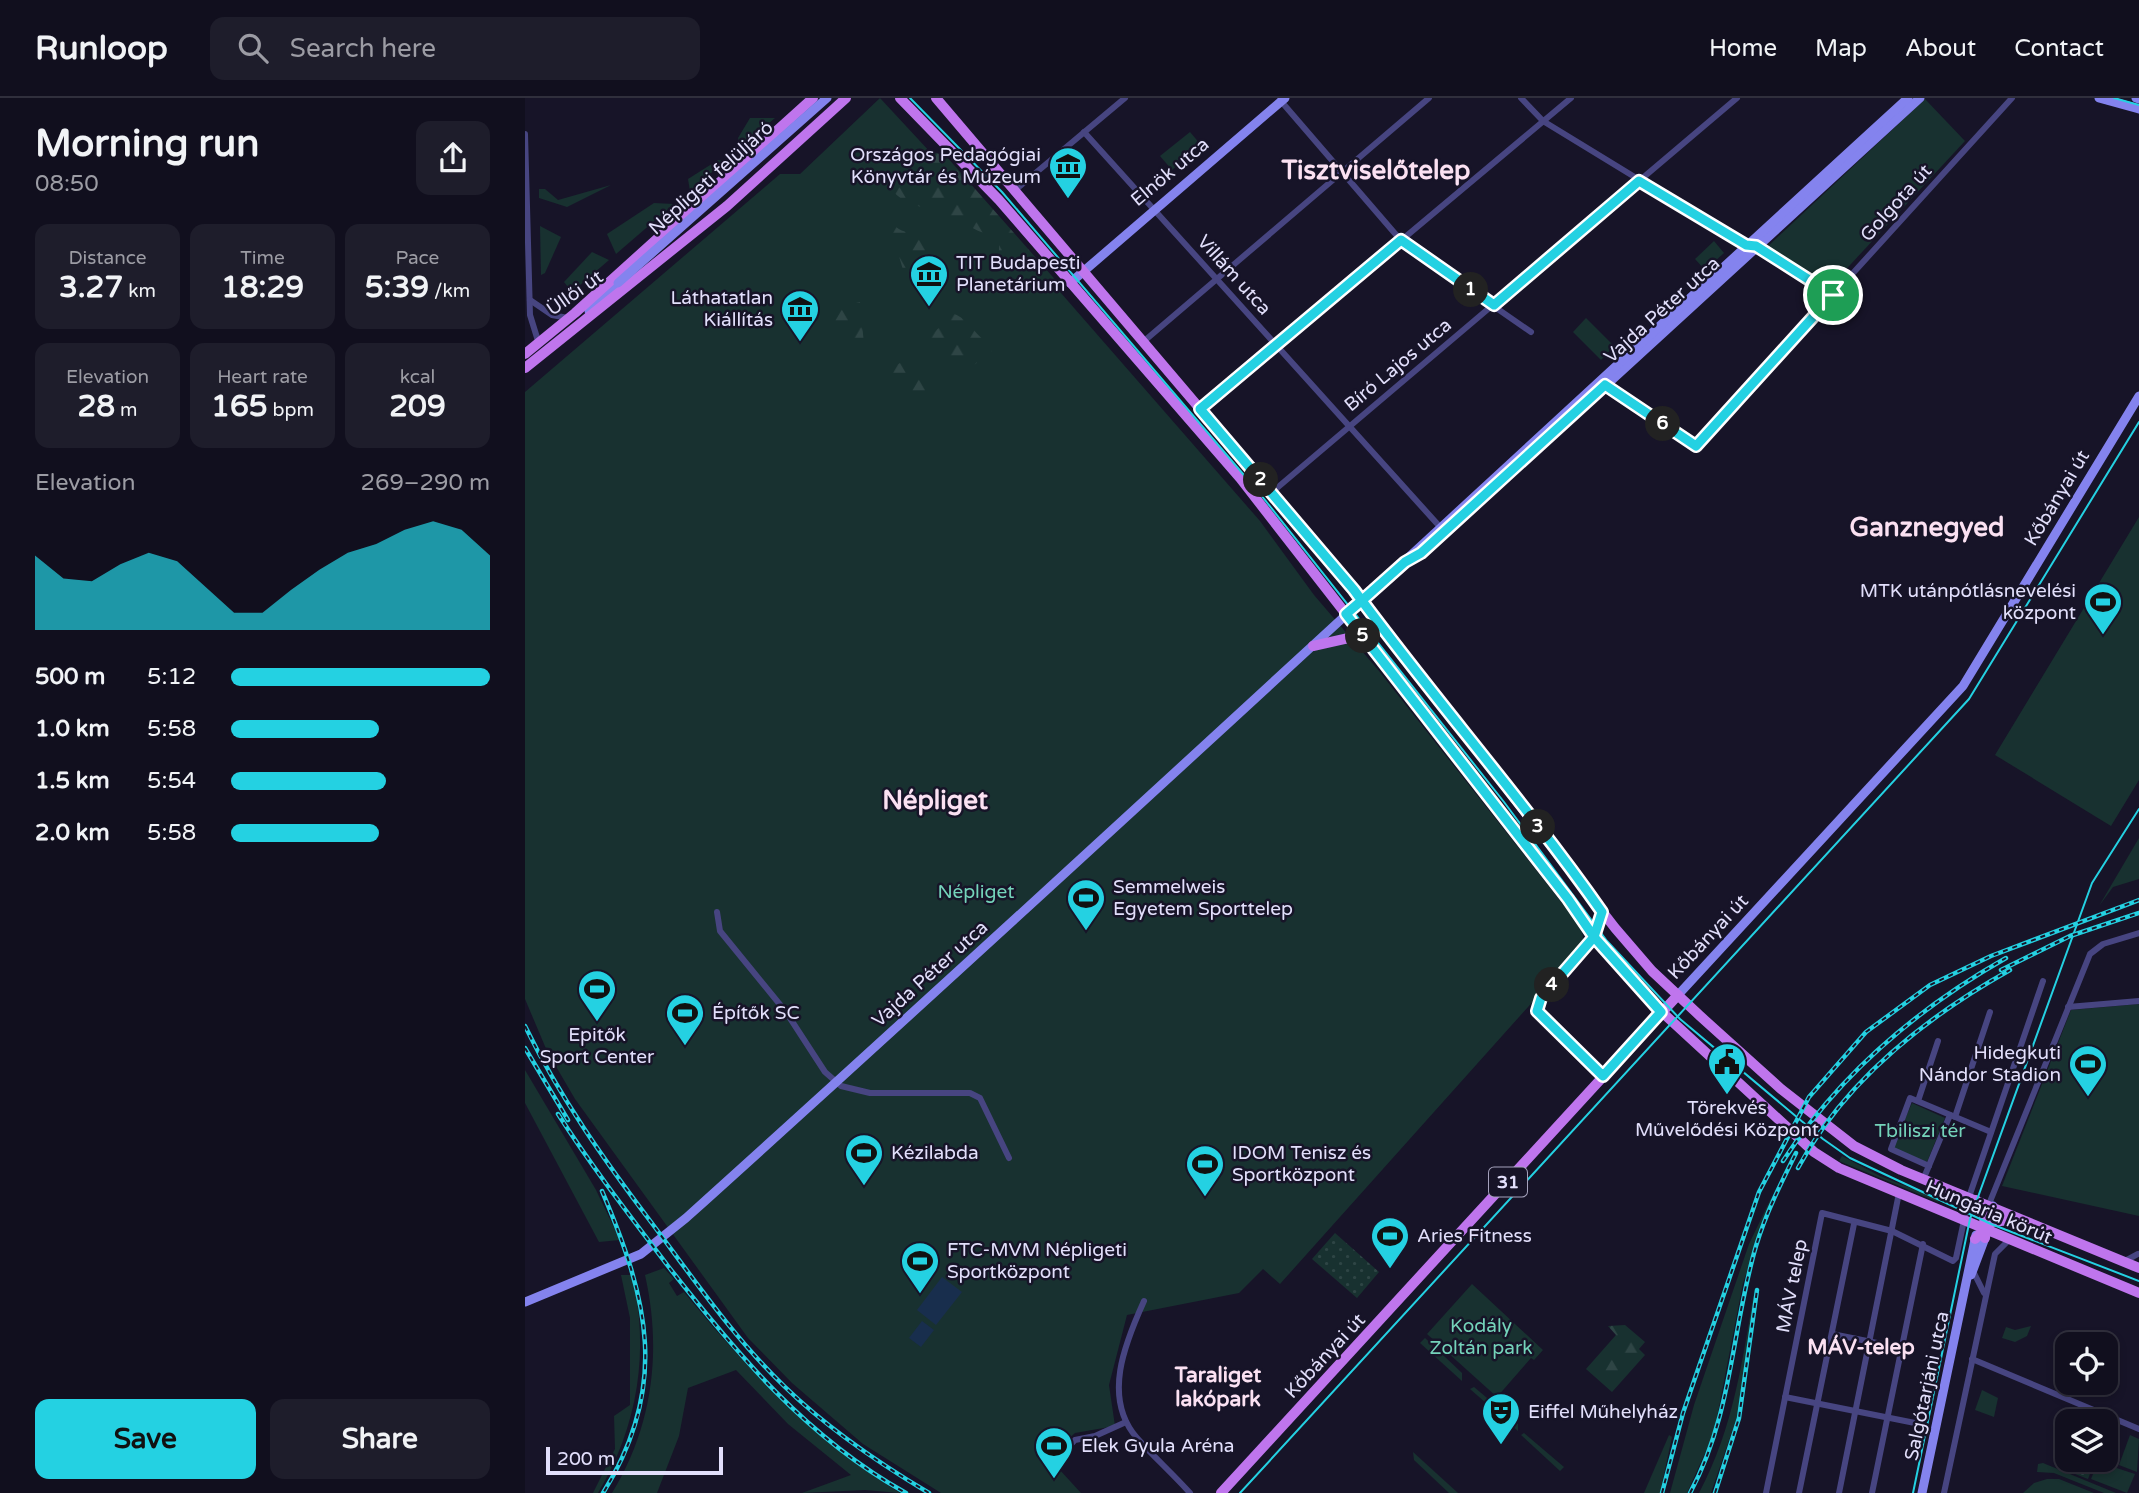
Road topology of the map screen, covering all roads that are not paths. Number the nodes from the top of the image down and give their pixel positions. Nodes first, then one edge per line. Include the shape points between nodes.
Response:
1 (827, 98) edge
2 (900, 98) edge
3 (936, 98) edge
4 (1125, 98) edge
5 (1429, 98) edge
6 (1521, 98) edge
7 (1571, 98) edge
8 (1737, 98) edge
9 (1908, 98) edge
10 (1920, 98) edge
11 (2012, 98) edge
12 (2099, 98) edge
13 (1281, 99) edge
14 (811, 100) edge
15 (842, 100) edge
16 (2139, 109) edge
17 (823, 120) junction
18 (1543, 121) junction
19 (1084, 132) junction
20 (525, 134) edge
21 (1342, 172) junction
22 (1639, 181) junction
23 (1813, 190) junction
24 (1014, 191) junction
25 (1154, 209) junction
26 (1401, 240) junction
27 (1751, 246) junction
28 (1082, 271) junction
29 (1217, 280) junction
30 (618, 283) junction
31 (1070, 283) junction
32 (1833, 295) junction
33 (530, 300) junction
34 (1494, 305) junction
35 (572, 316) junction
36 (1531, 332) dead end
37 (566, 333) junction
38 (1143, 342) junction
39 (542, 344) junction
40 (1276, 345) junction
41 (525, 354) edge
42 (525, 368) edge
43 (1603, 383) junction
44 (2139, 396) edge
45 (1200, 409) junction
46 (1350, 427) junction
47 (1271, 493) junction
48 (1442, 529) junction
49 (1362, 601) junction
50 (1346, 614) junction
51 (1362, 635) junction
52 (1313, 646) junction
53 (717, 912) dead end
54 (1602, 912) junction
55 (2139, 933) edge
56 (1594, 937) junction
57 (2043, 981) dead end
58 (1678, 995) junction
59 (2139, 1001) edge
60 (2068, 1007) junction
61 (1661, 1012) junction
62 (1990, 1012) dead end
63 (1938, 1041) dead end
64 (1603, 1076) junction
65 (837, 1082) junction
66 (1918, 1101) junction
67 (1952, 1116) junction
68 (1991, 1132) junction
69 (1009, 1158) dead end
70 (1929, 1166) junction
71 (1923, 1180) junction
72 (1899, 1193) junction
73 (1971, 1197) junction
74 (2026, 1219) junction
75 (1983, 1223) junction
76 (1854, 1224) junction
77 (1892, 1231) junction
78 (2011, 1240) junction
79 (1923, 1244) junction
80 (2139, 1252) edge
81 (2139, 1260) edge
82 (2124, 1261) junction
83 (1972, 1267) junction
84 (2139, 1268) edge
85 (2139, 1293) edge
86 (1985, 1298) junction
87 (1144, 1301) dead end
88 (525, 1302) edge
89 (1832, 1334) junction
90 (1870, 1341) junction
91 (1902, 1348) junction
92 (1972, 1359) junction
93 (1785, 1397) junction
94 (1818, 1403) junction
95 (1856, 1411) junction
96 (1888, 1418) junction
97 (1126, 1422) junction
98 (1920, 1424) dead end
99 (2139, 1429) edge
100 (1055, 1461) dead end
101 (1190, 1493) edge
102 (1221, 1493) edge
103 (1766, 1493) edge
104 (1800, 1493) edge
105 (1839, 1493) edge
106 (1872, 1493) edge
107 (1922, 1493) edge
108 (1944, 1493) edge

1 - 30 street, Népligeti felüljáró, bridge
2 - 31 main road, Hungária körút via 999,200
3 - 24 main road, Hungária körút
4 - 19 street
5 - 21 street
6 - 18 street
7 - 18 street
8 - 22 street, Bíró Lajos utca
9 - 23 street, Vajda Péter utca
10 - 23 street, Vajda Péter utca
11 - 32 street, Golgota út
12 - 16 street
13 - 21 street
13 - 25 street, Elnök utca
14 - 17 main road via 812,116
14 - 35 main road
15 - 17 main road
17 - 37 main road via 727,206
18 - 22 street
18 - 26 street
19 - 24 street
19 - 25 street, Villám utca
20 - 33 street
21 - 26 street
21 - 29 street
22 - 27 street
22 - 34 street, Bíró Lajos utca
23 - 27 street, Vajda Péter utca
24 - 28 main road, Hungária körút
25 - 28 street, Elnök utca
25 - 29 street, Villám utca
26 - 34 street
26 - 40 street
27 - 32 street
27 - 43 street, Vajda Péter utca
28 - 31 street, Elnök utca
28 - 38 main road, Hungária körút
29 - 38 street
29 - 40 street, Villám utca
30 - 35 street, Üllői út
30 - 37 street, Üllői út
31 - 50 main road, Hungária körút via 1240,478
32 - 43 street, Golgota út via 1696,446
33 - 35 street via 552,315
33 - 39 street via 530,315
34 - 36 street
34 - 46 street, Bíró Lajos utca
35 - 39 main road, Üllői út
37 - 39 main road, Üllői út
38 - 45 main road, Hungária körút
39 - 41 main road, Üllői út
39 - 42 main road, Üllői út
40 - 45 street
40 - 46 street, Villám utca
43 - 48 street, Vajda Péter utca
44 - 58 street, Kőbányai út via 1963,686
45 - 47 main road, Hungária körút
46 - 47 street, Bíró Lajos utca
46 - 48 street, Villám utca
47 - 49 main road, Hungária körút
48 - 49 street, Vajda Péter utca via 1421,553
49 - 50 street, Vajda Péter utca
49 - 54 main road, Hungária körút
50 - 51 main road, Hungária körút
50 - 52 street, Vajda Péter utca
51 - 52 main road
51 - 56 main road, Hungária körút
52 - 65 street, Vajda Péter utca
53 - 65 street via 720,930
54 - 56 main road
54 - 58 main road, Hungária körút
55 - 60 street, Salgótarjáni utca via 2093,949
56 - 61 main road, Hungária körút
56 - 64 main road via 1541,998 1537,1011
57 - 68 street
58 - 61 main road, Kőbányai út / 31
58 - 71 main road, Hungária körút via 1781,1089 1854,1146
59 - 60 street
60 - 75 street, Salgótarjáni utca
61 - 64 main road, Kőbányai út / 31
61 - 72 main road, Hungária körút via 1826,1161
62 - 67 street
63 - 66 street
64 - 102 main road, Kőbányai út / 31
65 - 69 street via 863,1093 970,1093 980,1098
65 - 88 street, Vajda Péter utca via 641,1254
66 - 67 street
66 - 70 street via 1910,1098 1891,1149
67 - 68 street
67 - 70 street
68 - 73 street
70 - 71 street
71 - 73 main road, Hungária körút
72 - 75 main road, Hungária körút
72 - 77 street
73 - 75 main road, Hungária körút
73 - 75 main road
74 - 75 main road, Hungária körút
74 - 75 main road
74 - 82 main road, Hungária körút
75 - 78 main road, Hungária körút
75 - 79 street, MÁV telep via 1953,1261
75 - 83 street, Salgótarjáni utca
76 - 77 street, MÁV telep
76 - 89 street
76 - 93 street, MÁV telep via 1822,1213
77 - 79 street, MÁV telep
77 - 90 street
78 - 85 main road, Hungária körút
78 - 86 street, Salgótarjáni utca via 1995,1254
79 - 91 street
80 - 81 street
80 - 82 street
82 - 84 main road, Hungária körút
83 - 86 street
83 - 107 street, Salgótarjáni utca
86 - 92 street, Salgótarjáni utca
87 - 97 street via 1117,1391
89 - 90 street
89 - 94 street
90 - 91 street
90 - 95 street
91 - 96 street
92 - 99 street
92 - 108 street, Salgótarjáni utca
93 - 94 street
93 - 103 street, MÁV telep
94 - 95 street
94 - 104 street
95 - 96 street
95 - 105 street
96 - 98 street
96 - 106 street
97 - 100 street via 1075,1440
97 - 101 street

